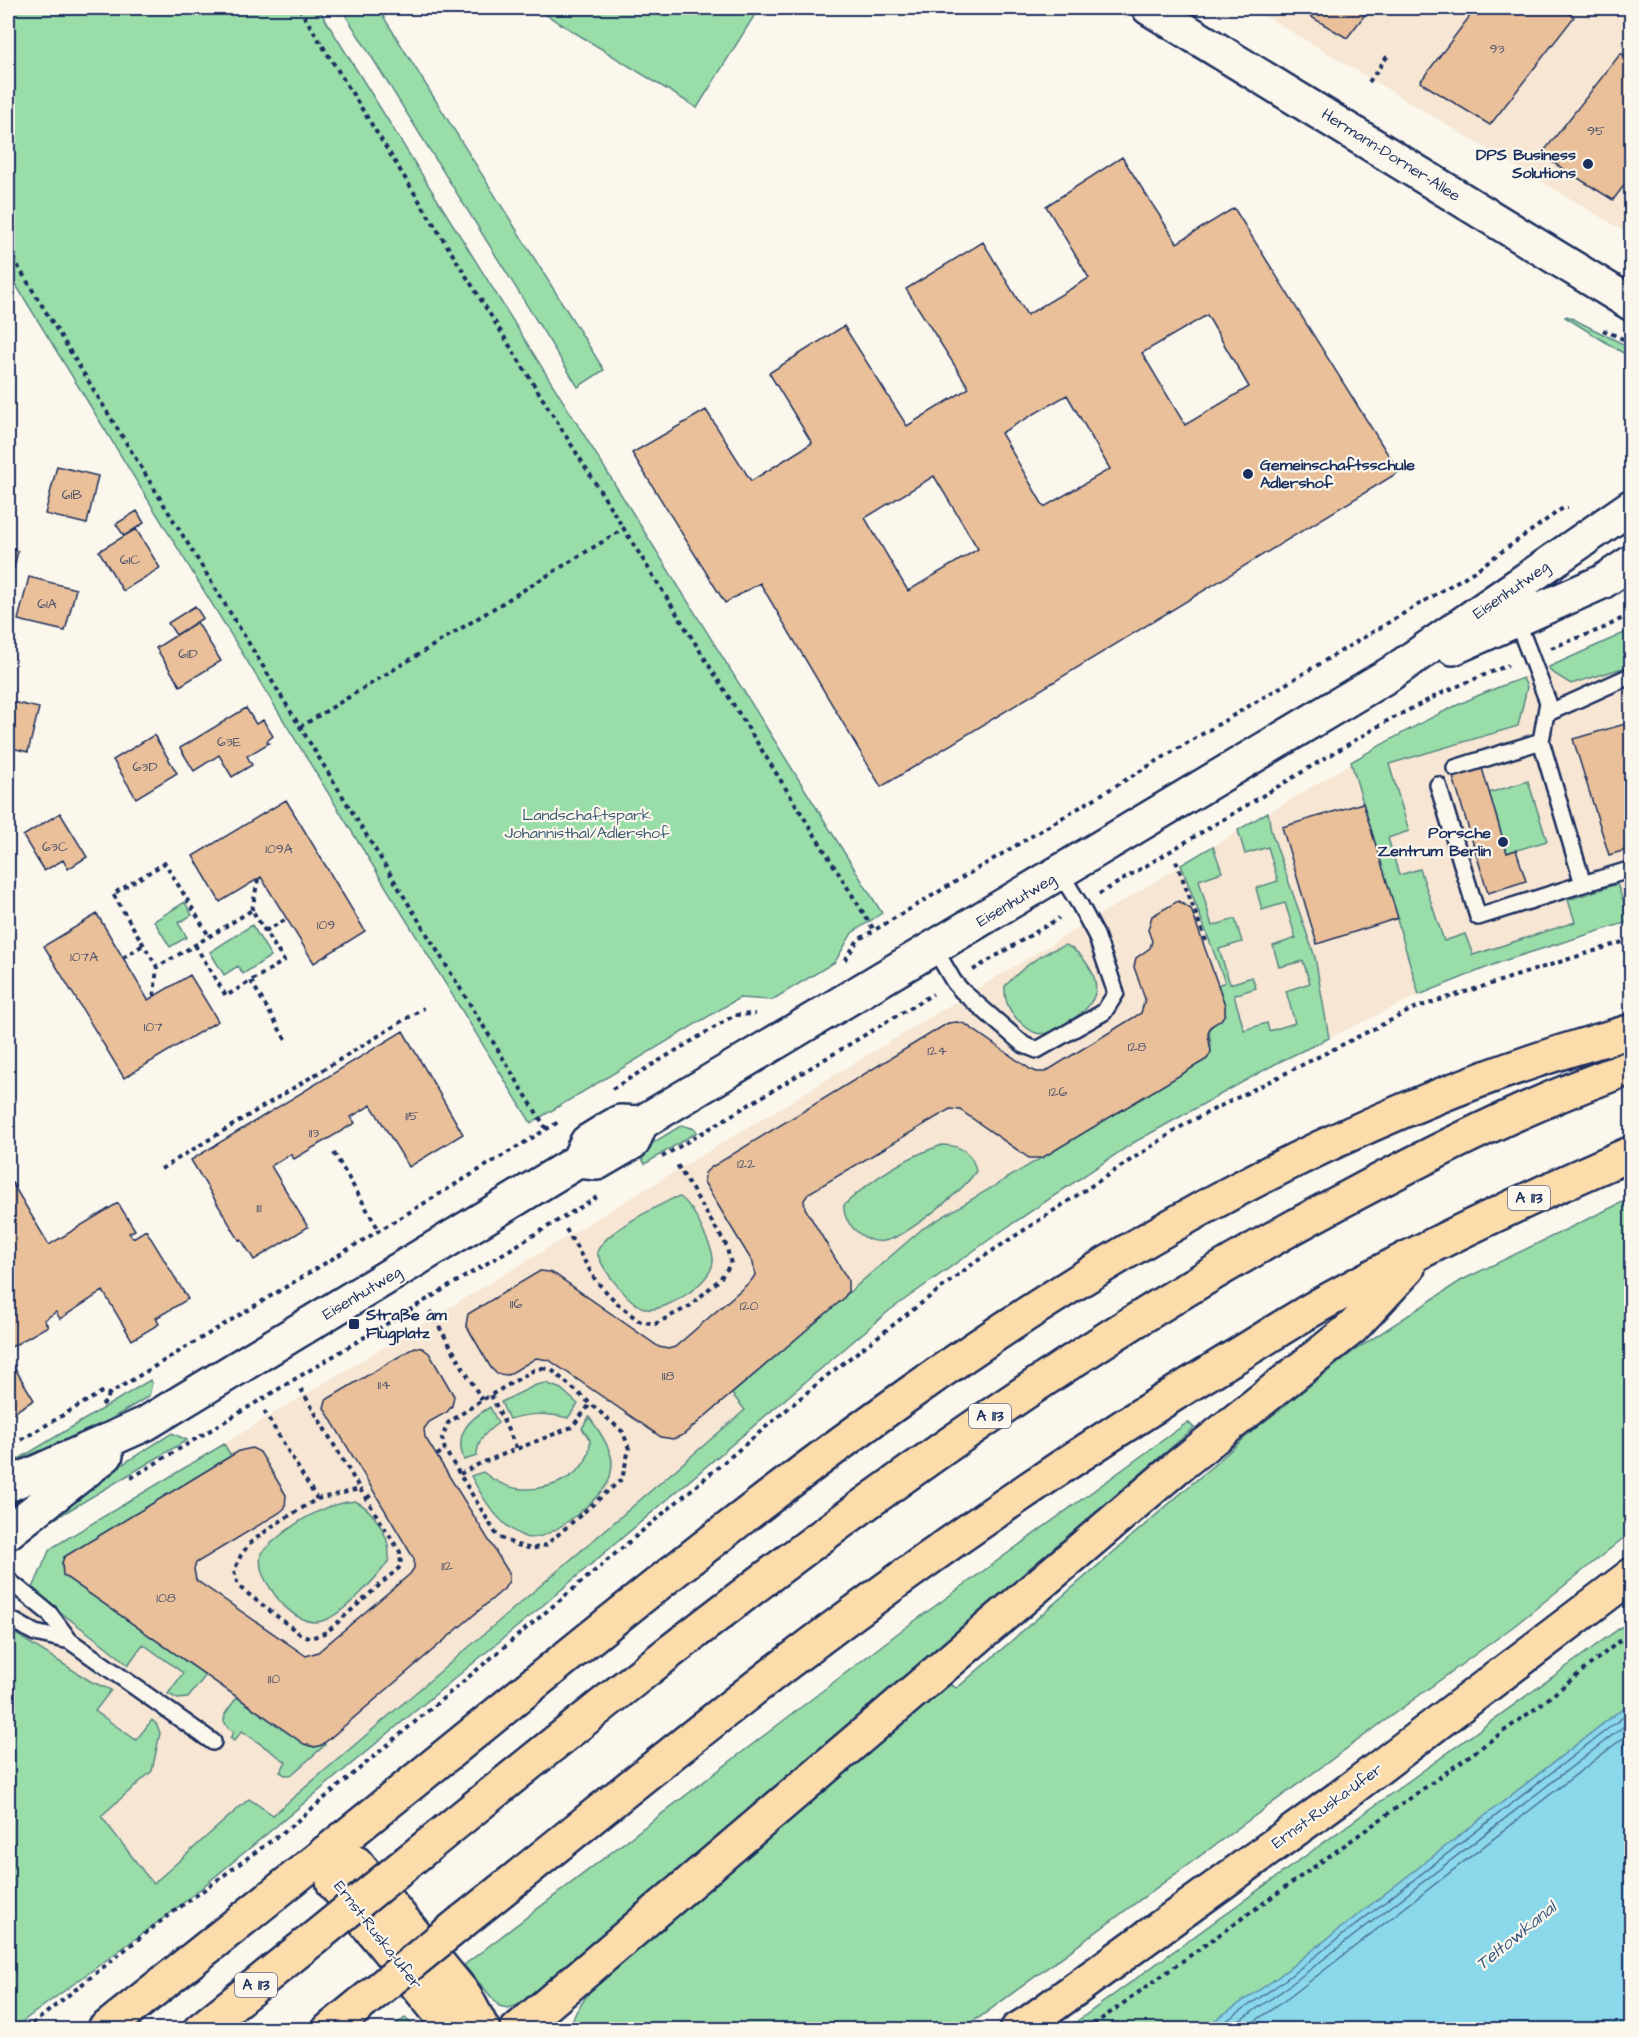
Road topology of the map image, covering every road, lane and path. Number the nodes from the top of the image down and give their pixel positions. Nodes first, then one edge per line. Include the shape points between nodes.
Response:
1 (299, 8) edge
2 (1149, 8) edge
3 (1389, 54) dead end
4 (1369, 82) dead end
5 (8, 250) edge
6 (1632, 304) edge
7 (1632, 506) edge
8 (1563, 508) dead end
9 (625, 528) junction
10 (1632, 562) edge
11 (1632, 613) edge
12 (1517, 621) junction
13 (1530, 656) junction
14 (1390, 674) junction
15 (1632, 675) edge
16 (1546, 714) junction
17 (300, 727) junction
18 (1541, 741) junction
19 (1455, 768) dead end
20 (1438, 786) dead end
21 (1176, 861) dead end
22 (1632, 869) edge
23 (1060, 873) junction
24 (258, 879) dead end
25 (1583, 884) junction
26 (1080, 905) junction
27 (252, 910) junction
28 (287, 919) dead end
29 (874, 930) junction
30 (265, 931) junction
31 (209, 936) junction
32 (1206, 941) dead end
33 (143, 945) junction
34 (195, 945) junction
35 (934, 948) junction
36 (123, 958) dead end
37 (843, 963) dead end
38 (157, 968) junction
39 (251, 981) junction
40 (954, 982) junction
41 (154, 996) dead end
42 (424, 1008) dead end
43 (762, 1014) dead end
44 (1632, 1031) edge
45 (288, 1042) dead end
46 (1632, 1066) edge
47 (602, 1095) dead end
48 (563, 1120) dead end
49 (546, 1130) junction
50 (1632, 1152) edge
51 (334, 1153) dead end
52 (656, 1161) dead end
53 (676, 1163) dead end
54 (161, 1169) dead end
55 (602, 1193) dead end
56 (566, 1229) dead end
57 (379, 1230) junction
58 (1428, 1247) junction
59 (430, 1311) dead end
60 (301, 1389) dead end
61 (491, 1395) junction
62 (482, 1400) junction
63 (591, 1403) junction
64 (264, 1411) dead end
65 (145, 1424) junction
66 (17, 1443) dead end
67 (517, 1449) junction
68 (445, 1450) junction
69 (437, 1455) dead end
70 (460, 1474) junction
71 (130, 1479) dead end
72 (8, 1485) edge
73 (360, 1488) junction
74 (374, 1493) dead end
75 (367, 1498) junction
76 (317, 1499) junction
77 (8, 1532) edge
78 (1632, 1575) edge
79 (8, 1580) edge
80 (8, 1618) edge
81 (1632, 1631) edge
82 (70, 1641) junction
83 (213, 1742) dead end
84 (326, 1852) junction
85 (104, 2030) edge
86 (200, 2030) edge
87 (329, 2030) edge
88 (460, 2030) edge
89 (483, 2030) edge
90 (517, 2030) edge
91 (1017, 2030) edge
92 (1086, 2030) edge

1 - 9 path
2 - 6 street, Hermann-Dorner-Allee
3 - 4 path
5 - 17 path
7 - 14 street, Eisenhutweg
8 - 29 path via 1473,572
9 - 17 path
9 - 29 path
10 - 12 street, Eisenhutweg via 1602,582
11 - 13 path
12 - 13 lane
12 - 14 street, Eisenhutweg
13 - 16 lane via 1548,702
13 - 26 path via 1483,674 1387,721
14 - 23 street, Eisenhutweg
15 - 16 lane
16 - 18 lane
17 - 49 path
18 - 19 lane
18 - 25 lane
20 - 25 lane via 1478,917
21 - 32 path
22 - 25 lane
23 - 26 lane
23 - 35 street, Eisenhutweg
24 - 27 path
26 - 40 path
26 - 40 lane via 1096,935 1116,993 1104,1012 1037,1050 1024,1045
27 - 30 path
27 - 31 path
28 - 30 path
29 - 37 path via 858,940
30 - 39 path via 284,961
31 - 33 path via 165,863 113,894
31 - 34 path
33 - 36 path
33 - 38 path
34 - 38 path
34 - 39 path via 226,996
35 - 40 lane
35 - 65 street, Eisenhutweg via 641,1123 620,1122 608,1129 587,1142 578,1161
38 - 41 path
39 - 45 path
40 - 52 path
42 - 54 path
43 - 47 path via 735,1015
44 - 84 main road via 1434,1098 1321,1147 1215,1201 1073,1285 968,1353 710,1542
46 - 86 main road, A 113, bridge via 1542,1102 1421,1159 1288,1229 1100,1343 922,1463 744,1594
48 - 49 path
49 - 57 path
50 - 58 main road, A 113
51 - 57 path
53 - 56 path via 726,1245 731,1264 690,1305 655,1324 639,1321 596,1281
55 - 71 path
57 - 66 path via 109,1394 102,1392
58 - 87 main road, A 113, bridge via 1325,1302 1152,1406 916,1568 783,1666
58 - 90 main road via 1352,1328 1176,1468
59 - 62 path
60 - 73 path
61 - 62 path
61 - 63 path via 543,1368 553,1371
61 - 67 path
62 - 68 path via 448,1423 442,1438
63 - 67 path via 572,1427
63 - 70 path via 623,1432 629,1449 622,1479 546,1545 532,1549 498,1537
64 - 76 path
65 - 72 street, Eisenhutweg
65 - 77 street, Eisenhutweg
67 - 70 path
68 - 69 path
68 - 70 path
73 - 75 path
73 - 76 path
74 - 75 path
75 - 76 path via 400,1552 401,1566 327,1632 311,1638 300,1634 238,1586 234,1571 250,1543
78 - 91 main road, Ernst-Ruska-Ufer via 1339,1798
79 - 82 lane via 49,1613
80 - 82 lane via 34,1634
81 - 92 path via 1539,1706
82 - 83 lane
84 - 85 main road
84 - 88 main road, Ernst-Ruska-Ufer via 333,1884 446,2021
84 - 89 main road, Ernst-Ruska-Ufer via 356,1863 465,1996

